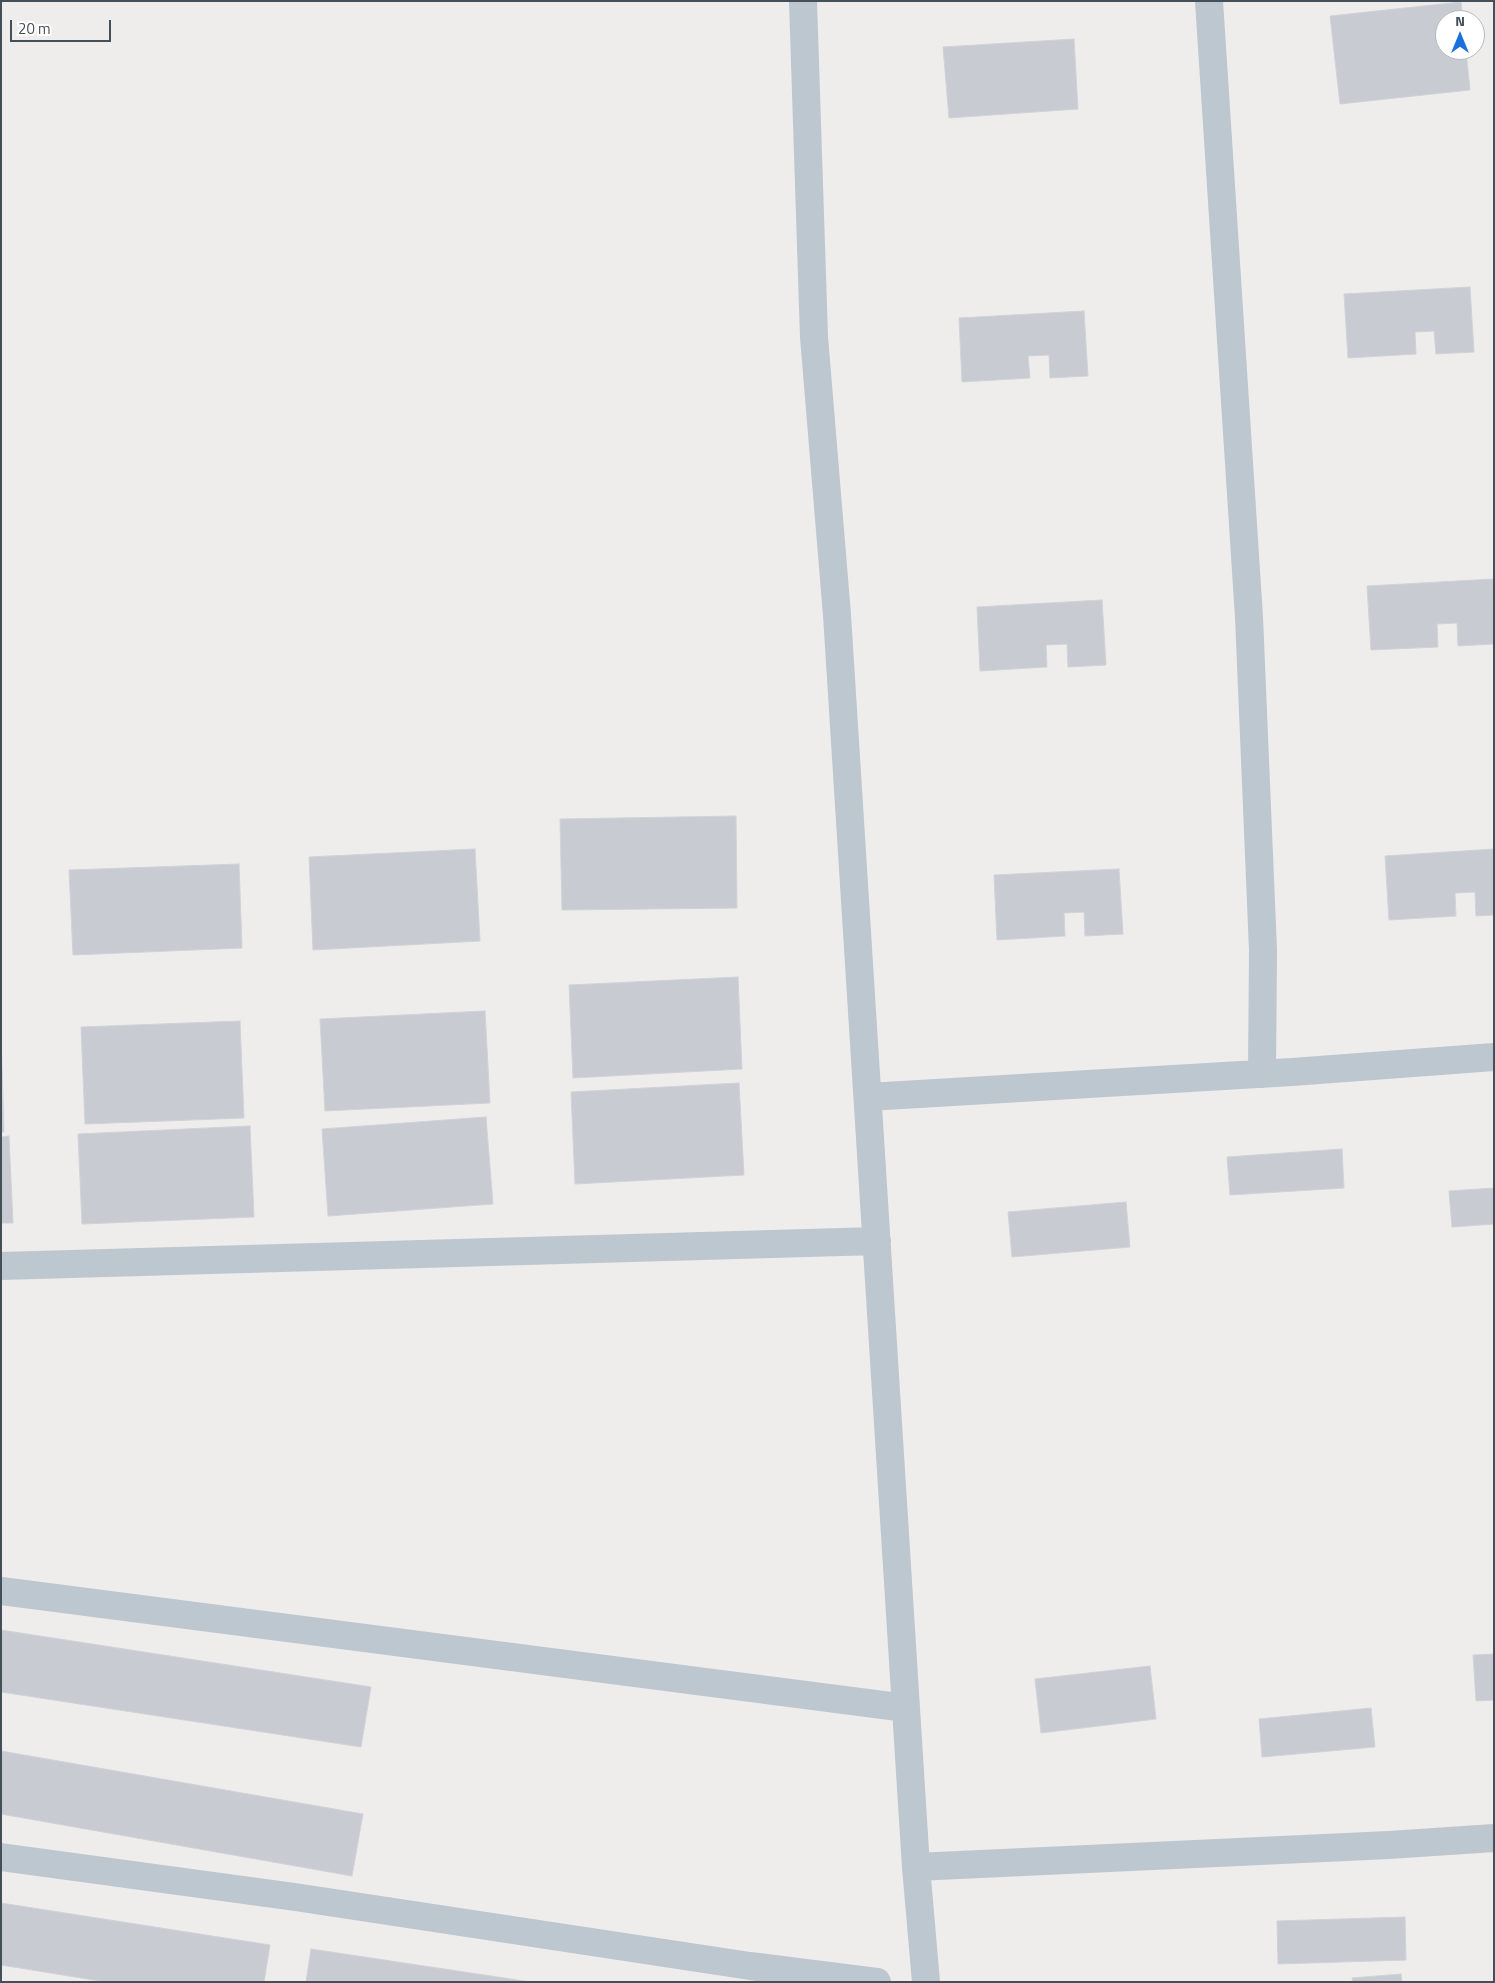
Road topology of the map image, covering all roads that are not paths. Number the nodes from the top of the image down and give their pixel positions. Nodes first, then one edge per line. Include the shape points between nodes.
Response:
1 (803, 1) edge
2 (1209, 1) edge
3 (1494, 1057) edge
4 (1262, 1074) junction
5 (868, 1097) junction
6 (877, 1241) junction
7 (1, 1266) edge
8 (1, 1591) edge
9 (906, 1708) junction
10 (1494, 1838) edge
11 (1, 1857) edge
12 (916, 1867) junction
13 (877, 1982) edge
14 (926, 1982) edge

1 - 5 street via 814,337 837,624
2 - 4 street via 1249,618 1263,950
3 - 4 street
4 - 5 street
5 - 6 street
6 - 7 street
6 - 9 street
8 - 9 street
9 - 12 street
10 - 12 street
11 - 13 street
12 - 14 street

